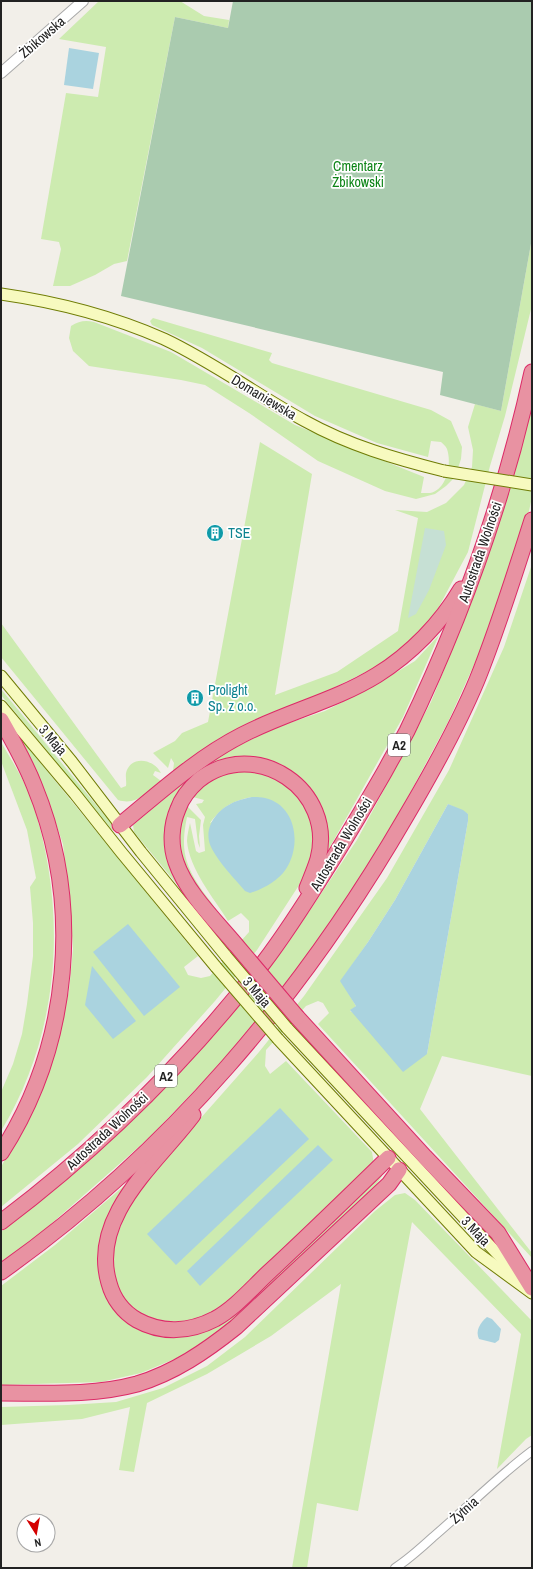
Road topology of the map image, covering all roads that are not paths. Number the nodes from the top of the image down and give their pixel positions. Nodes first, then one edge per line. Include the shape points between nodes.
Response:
1 (83, 1) edge
2 (1, 73) edge
3 (1, 294) edge
4 (532, 372) edge
5 (532, 485) edge
6 (532, 520) edge
7 (480, 557) junction
8 (1, 676) edge
9 (1, 706) edge
10 (1, 720) edge
11 (120, 825) junction
12 (121, 852) junction
13 (293, 922) junction
14 (231, 950) junction
15 (292, 1022) junction
16 (231, 1064) junction
17 (1, 1153) edge
18 (404, 1153) junction
19 (388, 1158) junction
20 (399, 1170) junction
21 (1, 1222) edge
22 (1, 1272) edge
23 (532, 1288) edge
24 (532, 1292) edge
25 (1, 1394) edge
26 (532, 1451) edge
27 (395, 1568) edge

1 - 2 street, Żbikowska
3 - 5 main road, Domaniewska, bridge via 68,306 164,339 214,366 305,422 405,462
4 - 7 highway, Autostrada Wolności / A2 via 496,510
6 - 16 highway via 477,679 420,793 342,920 274,1013
7 - 11 highway via 458,594 435,625 412,648 383,670 346,690 225,744
7 - 13 highway, Autostrada Wolności / A2 via 450,635 406,732 354,826
8 - 11 main road, 3 Maja
9 - 12 main road, 3 Maja
10 - 17 highway via 28,771 46,816 59,871 64,912 63,972 49,1048 24,1113
11 - 12 main road
11 - 14 main road, 3 Maja
12 - 19 main road, 3 Maja, bridge via 278,1039
13 - 14 highway via 318,859 320,830 316,812 290,778 266,767 243,764 215,770 194,784 183,798 174,823 173,846 176,861 184,878
13 - 21 highway, Autostrada Wolności / A2 via 219,1016 166,1076 95,1144
14 - 15 highway, bridge
15 - 18 main road, 3 Maja
15 - 23 highway via 410,1140 498,1233
16 - 19 highway via 182,1131 149,1167 119,1210 106,1243 107,1275 116,1300 132,1317 143,1324 158,1329 188,1329 216,1318 231,1308
16 - 22 highway via 125,1171 49,1236
18 - 19 main road
18 - 20 main road
18 - 24 main road, 3 Maja
19 - 20 main road, 3 Maja
20 - 24 main road, 3 Maja via 476,1252
20 - 25 highway via 388,1184 236,1327 215,1344 176,1368 137,1384 101,1391
26 - 27 street, Żytnia via 423,1547

